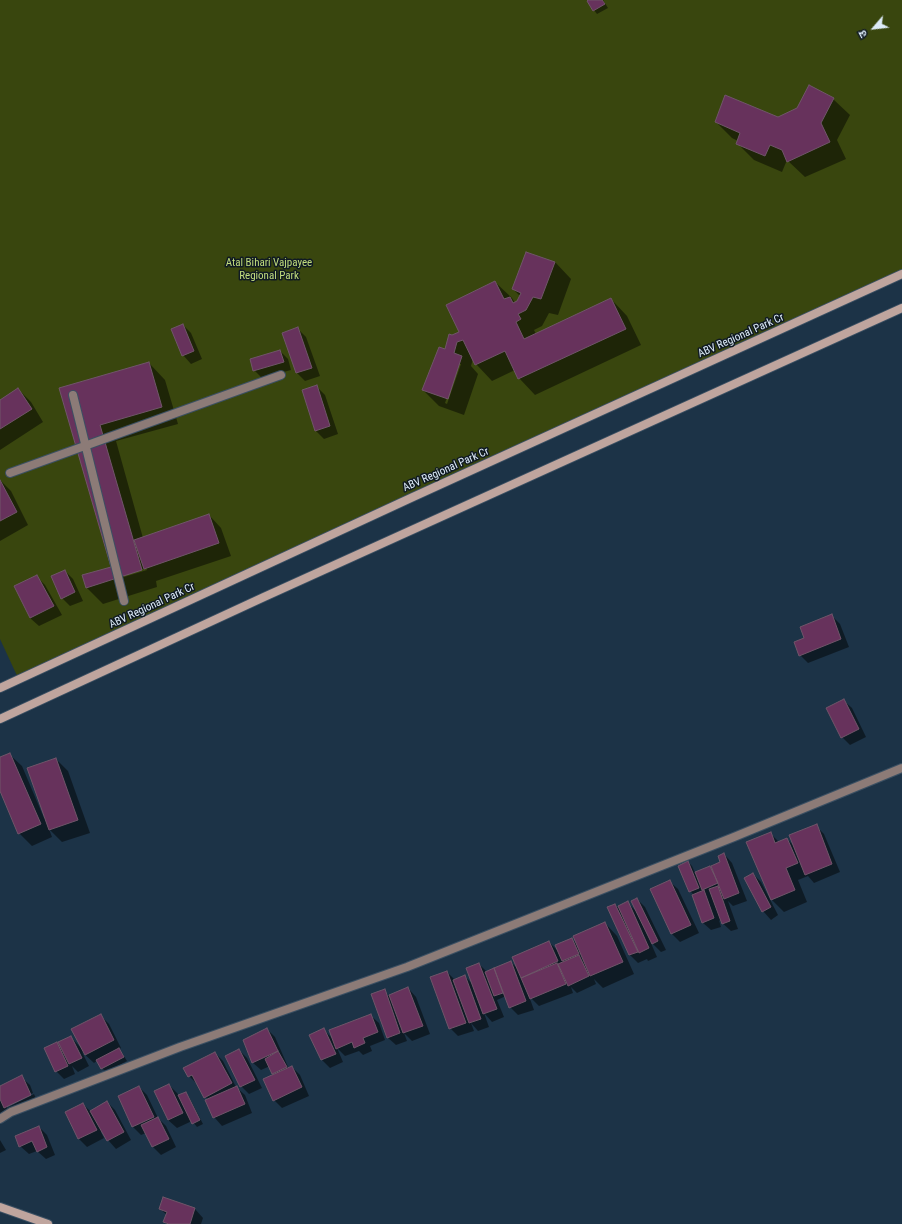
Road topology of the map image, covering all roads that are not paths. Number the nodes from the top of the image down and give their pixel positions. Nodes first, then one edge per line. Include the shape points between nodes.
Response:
1 (902, 274) edge
2 (902, 308) edge
3 (281, 375) dead end
4 (73, 395) dead end
5 (86, 445) junction
6 (10, 473) dead end
7 (124, 601) dead end
8 (0, 688) edge
9 (0, 719) edge
10 (902, 768) edge
11 (0, 1119) edge
12 (0, 1207) edge
13 (48, 1224) edge

1 - 8 street, ABV Regional Park Cr
2 - 9 street
3 - 5 street
4 - 5 street
5 - 6 street
5 - 7 street
10 - 11 street via 407,967 180,1047 11,1112
12 - 13 street

